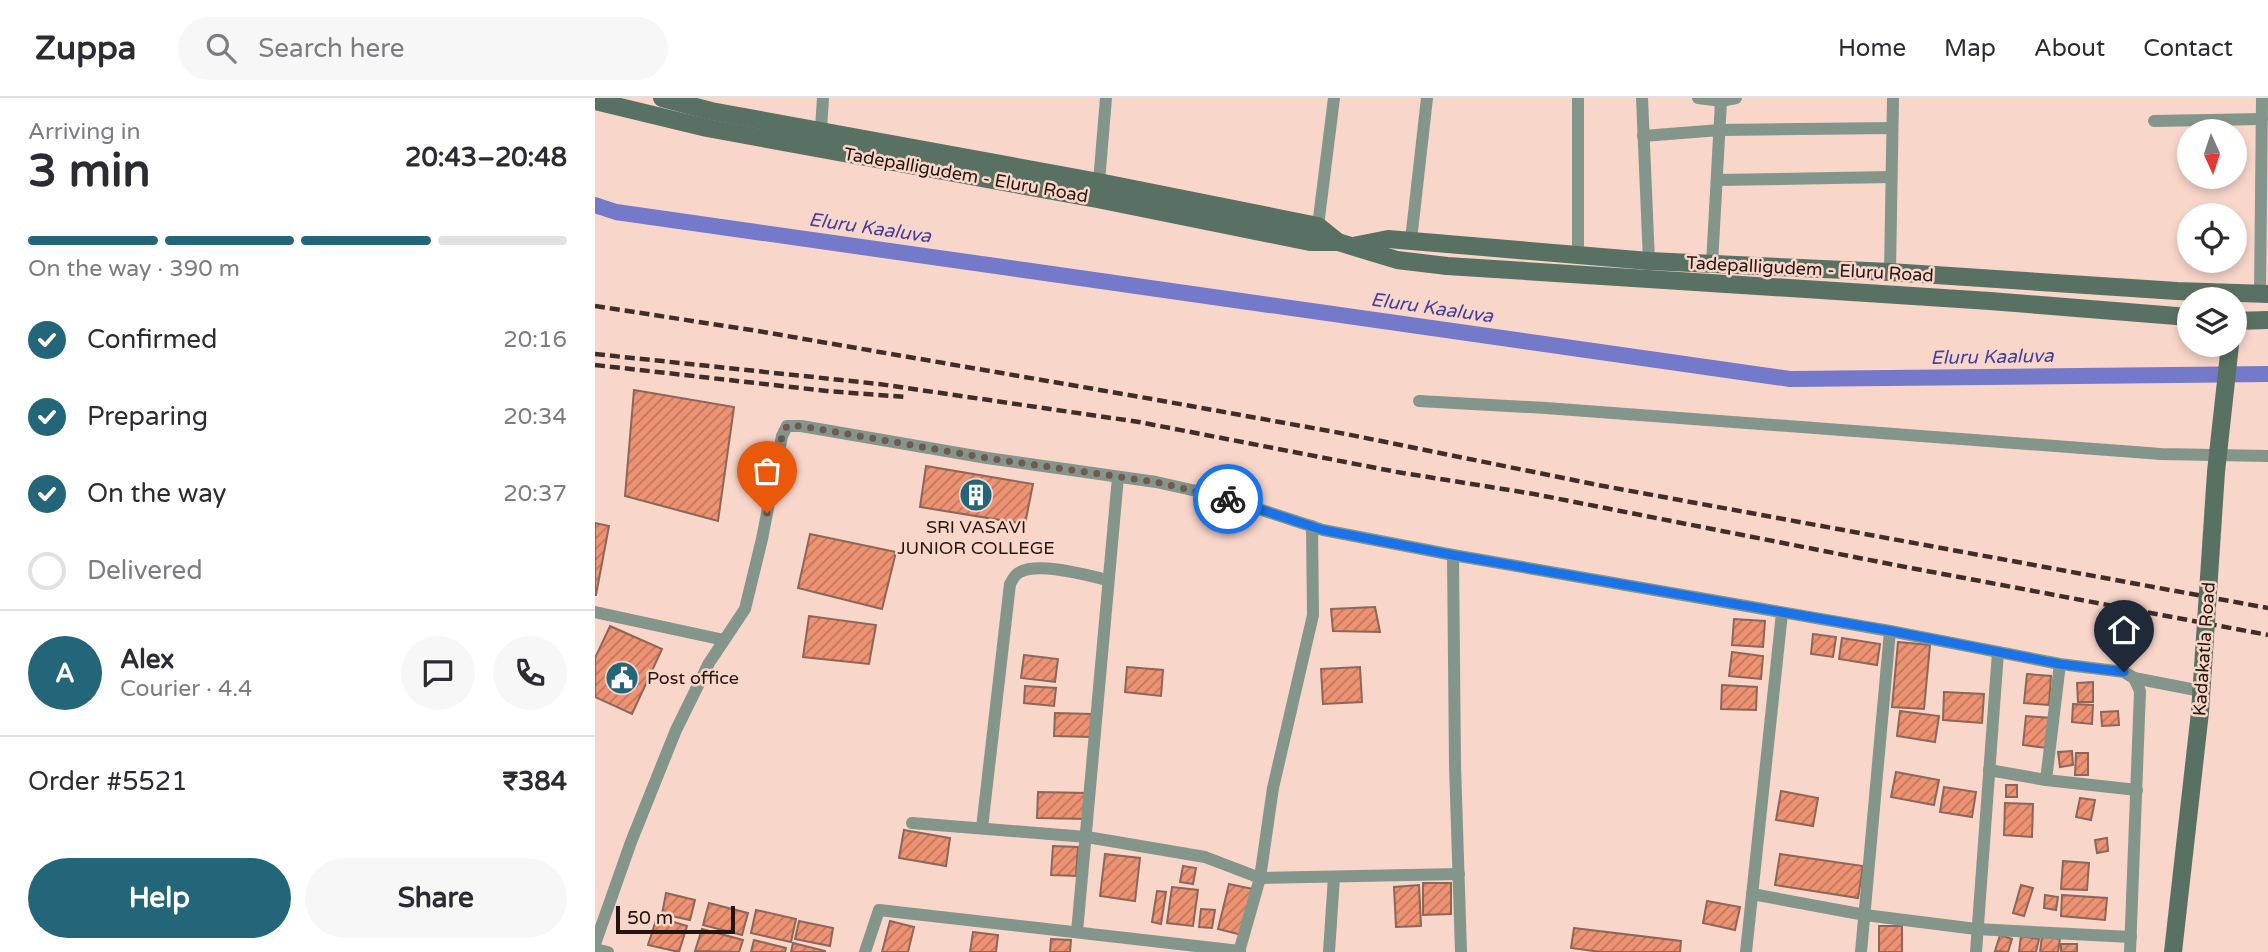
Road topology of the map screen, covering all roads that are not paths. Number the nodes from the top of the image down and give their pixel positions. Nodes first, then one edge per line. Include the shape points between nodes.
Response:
1 (662, 98) edge
2 (823, 98) edge
3 (1106, 98) edge
4 (1334, 98) edge
5 (1427, 98) edge
6 (1578, 98) edge
7 (1642, 98) edge
8 (1698, 98) edge
9 (1736, 98) edge
10 (1893, 98) edge
11 (2262, 98) edge
12 (595, 101) edge
13 (1721, 101) junction
14 (2262, 119) junction
15 (2154, 121) dead end
16 (1892, 128) junction
17 (821, 129) junction
18 (1720, 130) junction
19 (1643, 136) junction
20 (1891, 177) junction
21 (1717, 180) junction
22 (1099, 182) junction
23 (1318, 226) junction
24 (1411, 240) junction
25 (1354, 247) junction
26 (1578, 254) junction
27 (1649, 261) junction
28 (1713, 264) junction
29 (1890, 272) junction
30 (2264, 294) edge
31 (2177, 316) edge
32 (2268, 320) edge
33 (2247, 321) edge
34 (2229, 357) edge
35 (1419, 401) dead end
36 (2268, 456) edge
37 (1118, 477) junction
38 (1312, 526) junction
39 (1453, 555) junction
40 (1108, 580) junction
41 (595, 612) edge
42 (1782, 613) junction
43 (1891, 631) junction
44 (724, 640) junction
45 (1998, 652) junction
46 (2060, 664) junction
47 (2134, 678) junction
48 (2201, 691) junction
49 (1989, 770) junction
50 (2046, 780) junction
51 (2137, 790) junction
52 (912, 822) dead end
53 (982, 828) junction
54 (1087, 837) junction
55 (1458, 874) junction
56 (1334, 877) junction
57 (1260, 878) junction
58 (1752, 894) junction
59 (1865, 915) junction
60 (1976, 929) junction
61 (1077, 932) junction
62 (2131, 937) junction
63 (595, 947) edge
64 (1239, 951) edge
65 (608, 952) edge
66 (865, 952) edge
67 (1329, 952) edge
68 (1461, 952) edge
69 (1746, 952) edge
70 (1861, 952) edge
71 (1976, 952) edge
72 (2130, 952) edge
73 (2173, 952) edge

1 - 17 main road, Tadepalligudem - Eluru Road
2 - 17 street
3 - 22 street
4 - 23 street
5 - 24 street
6 - 26 street
7 - 19 street
8 - 13 street
9 - 13 street
10 - 16 street
11 - 14 street
12 - 25 main road, Tadepalligudem - Eluru Road via 721,131
13 - 18 street
14 - 15 street
14 - 30 street
16 - 18 street
16 - 20 street
17 - 22 main road, Tadepalligudem - Eluru Road
18 - 19 street
18 - 21 street
19 - 27 street
20 - 21 street
20 - 29 street
21 - 28 street
22 - 23 main road, Tadepalligudem - Eluru Road
23 - 25 main road, Tadepalligudem - Eluru Road
24 - 25 main road, Tadepalligudem - Eluru Road via 1388,239
24 - 26 main road, Tadepalligudem - Eluru Road
25 - 31 main road, Tadepalligudem - Eluru Road via 1397,260 1447,266
26 - 27 main road, Tadepalligudem - Eluru Road
27 - 28 main road, Tadepalligudem - Eluru Road
28 - 29 main road, Tadepalligudem - Eluru Road
29 - 30 main road, Tadepalligudem - Eluru Road
32 - 33 main road
34 - 48 main road, Kadakatla Road, bridge
35 - 36 street via 2161,454
37 - 38 street via 1219,496
37 - 40 street
37 - 44 street via 787,426 745,610
38 - 39 street
38 - 57 street via 1313,615 1273,788
39 - 42 street
39 - 55 street
40 - 53 street via 1062,570 1028,569 1017,573 1010,584
40 - 54 street
41 - 44 street
42 - 43 street
42 - 58 street
43 - 45 street
43 - 59 street
44 - 63 street via 675,730
45 - 46 street
45 - 49 street
46 - 47 street via 2124,672
46 - 50 street
47 - 48 street
47 - 51 street via 2140,691
48 - 73 main road, Kadakatla Road, bridge
49 - 50 street
49 - 60 street
50 - 51 street
51 - 62 street
52 - 53 street
53 - 54 street
54 - 57 street via 1205,857
54 - 61 street
55 - 56 street
55 - 68 street
56 - 57 street
56 - 67 street
57 - 64 street
58 - 59 street
58 - 69 street
59 - 60 street
59 - 70 street
60 - 62 street
60 - 71 street
61 - 64 street
61 - 66 street via 879,910
62 - 72 street
63 - 65 street

